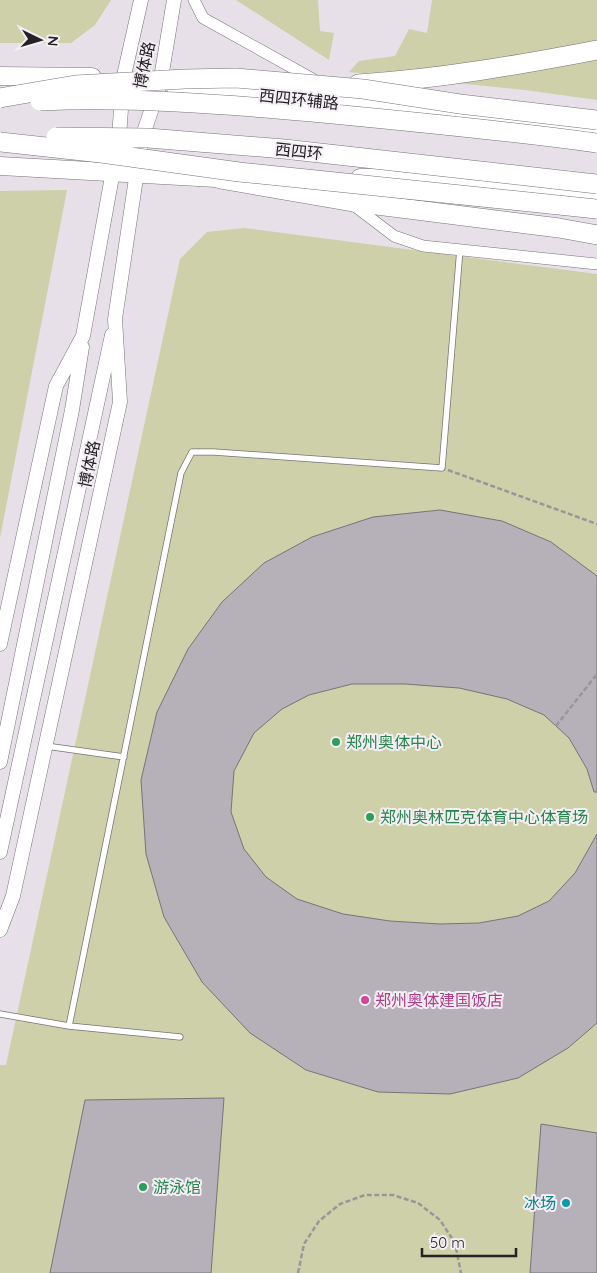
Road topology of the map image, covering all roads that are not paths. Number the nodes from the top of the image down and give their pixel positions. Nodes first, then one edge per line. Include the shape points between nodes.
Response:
1 (141, 0) edge
2 (174, 0) edge
3 (194, 0) edge
4 (597, 50) edge
5 (0, 76) edge
6 (123, 80) junction
7 (160, 84) junction
8 (327, 86) junction
9 (0, 98) edge
10 (0, 103) edge
11 (361, 105) junction
12 (597, 120) edge
13 (597, 132) edge
14 (0, 137) edge
15 (119, 138) junction
16 (142, 138) junction
17 (0, 142) edge
18 (597, 143) edge
19 (0, 166) edge
20 (112, 172) junction
21 (136, 173) junction
22 (220, 179) junction
23 (597, 184) edge
24 (597, 198) edge
25 (349, 201) junction
26 (597, 209) edge
27 (597, 235) edge
28 (460, 249) junction
29 (597, 264) edge
30 (115, 319) junction
31 (83, 336) junction
32 (0, 644) edge
33 (46, 746) junction
34 (124, 757) junction
35 (0, 762) edge
36 (0, 852) edge
37 (0, 930) edge
38 (0, 1014) edge
39 (69, 1026) junction
40 (180, 1037) dead end

1 - 6 street, 博体路
2 - 7 street, 博体路
3 - 11 street via 203,18
4 - 8 highway, bridge via 491,70
5 - 6 main road, 西四环辅路
6 - 7 main road, 西四环辅路
6 - 15 street, 博体路
7 - 11 main road, 西四环辅路
7 - 16 street, 博体路
8 - 9 highway, bridge via 236,78 185,79 74,85
8 - 12 highway, bridge
10 - 18 highway, bridge via 161,101 367,117
11 - 13 main road, 西四环辅路
14 - 15 highway, 西四环, bridge
15 - 16 highway, 西四环, bridge
15 - 20 street, 博体路
16 - 21 street, 博体路
16 - 23 highway, 西四环, bridge via 284,149
17 - 26 highway, bridge via 239,172
19 - 20 main road
20 - 21 main road
20 - 31 street, 博体路
21 - 22 main road
21 - 30 street, 博体路
22 - 24 main road via 275,182 401,177
22 - 25 highway
25 - 27 highway
25 - 28 street via 394,236 423,246
28 - 29 street
28 - 34 lane via 442,468 192,452 182,473
30 - 33 street, 博体路 via 120,402
30 - 36 street
31 - 32 street, 博体路 via 56,386
31 - 35 street via 72,410
33 - 34 lane
33 - 37 street, 博体路 via 13,896
34 - 39 lane
38 - 39 lane
39 - 40 lane

